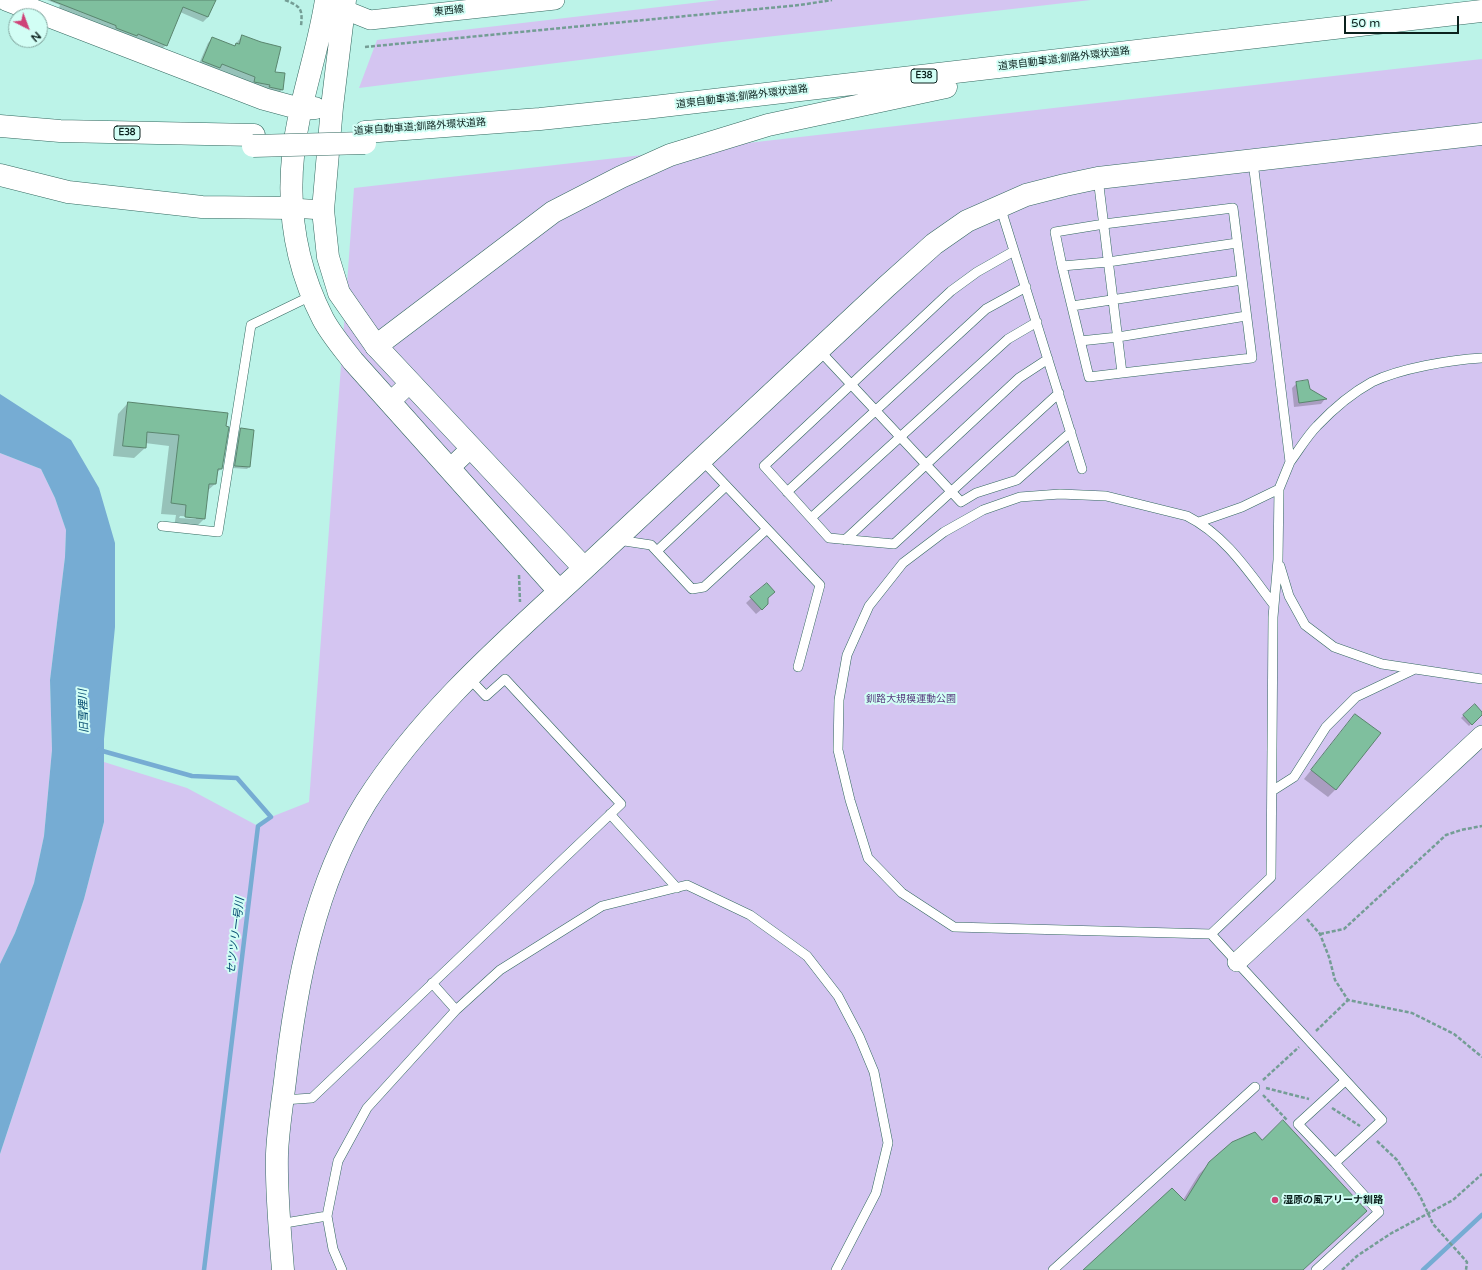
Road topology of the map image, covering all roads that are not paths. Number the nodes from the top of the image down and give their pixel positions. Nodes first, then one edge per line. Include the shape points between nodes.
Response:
1 (7, 0) edge
2 (555, 0) edge
3 (332, 2) edge
4 (1482, 11) edge
5 (1482, 25) edge
6 (946, 88) junction
7 (332, 107) junction
8 (301, 109) junction
9 (0, 126) edge
10 (1482, 134) edge
11 (0, 135) edge
12 (365, 137) junction
13 (254, 141) junction
14 (1253, 162) junction
15 (0, 175) edge
16 (1098, 178) junction
17 (1000, 206) junction
18 (292, 208) junction
19 (323, 210) junction
20 (1104, 224) junction
21 (1237, 243) junction
22 (1014, 251) junction
23 (1108, 262) junction
24 (1062, 266) junction
25 (1242, 280) junction
26 (1026, 287) junction
27 (313, 295) junction
28 (1113, 300) junction
29 (1072, 306) junction
30 (1246, 316) junction
31 (1037, 322) junction
32 (1118, 337) junction
33 (1080, 341) junction
34 (376, 346) junction
35 (818, 350) junction
36 (1482, 358) edge
37 (1048, 359) junction
38 (353, 361) junction
39 (1122, 373) junction
40 (410, 383) junction
41 (851, 384) junction
42 (1059, 393) junction
43 (389, 403) junction
44 (875, 411) junction
45 (1071, 432) junction
46 (900, 438) junction
47 (471, 448) junction
48 (701, 459) junction
49 (1290, 462) junction
50 (925, 464) junction
51 (449, 469) junction
52 (1082, 469) dead end
53 (726, 486) junction
54 (1279, 489) junction
55 (787, 492) junction
56 (951, 492) junction
57 (811, 518) junction
58 (1199, 522) junction
59 (162, 526) dead end
60 (767, 529) junction
61 (615, 539) junction
62 (845, 540) junction
63 (657, 551) junction
64 (1278, 560) junction
65 (584, 568) junction
66 (559, 591) junction
67 (1274, 605) junction
68 (798, 667) dead end
69 (1415, 669) junction
70 (469, 678) junction
71 (1482, 679) edge
72 (1482, 735) edge
73 (1272, 791) junction
74 (610, 814) junction
75 (677, 888) junction
76 (1210, 934) junction
77 (1236, 962) junction
78 (432, 983) junction
79 (456, 1010) junction
80 (1345, 1080) junction
81 (1255, 1087) road end
82 (283, 1100) junction
83 (1335, 1163) junction
84 (327, 1216) junction
85 (279, 1224) junction
86 (283, 1270) edge
87 (342, 1270) edge
88 (836, 1270) edge
89 (1053, 1270) edge
90 (1316, 1270) edge

1 - 8 main road via 264,98
2 - 3 street, 東西線 via 370,20
3 - 7 main road
3 - 8 main road
4 - 12 main road, 道東自動車道;釧路外環状道路 / E38 via 645,108
5 - 6 main road, 道東自動車道;釧路外環状道路 / E38
6 - 12 main road, 道東自動車道;釧路外環状道路 / E38 via 448,140
6 - 34 main road via 768,125 670,155 621,177 553,212
7 - 8 main road
7 - 19 main road
8 - 18 main road via 291,172
9 - 13 main road, 道東自動車道;釧路外環状道路 / E38
10 - 14 main road
11 - 13 main road, 道東自動車道;釧路外環状道路 / E38 via 168,145
12 - 13 main road, 道東自動車道;釧路外環状道路 / E38
14 - 16 main road
14 - 49 lane
15 - 18 main road via 68,192 202,207
16 - 17 main road via 1026,195
16 - 20 lane
17 - 22 lane
17 - 35 main road via 967,221 934,244
18 - 19 street
18 - 27 main road via 293,231 303,273
19 - 34 main road via 328,257 340,293
20 - 21 lane via 1233,208
20 - 23 lane
20 - 24 lane via 1055,232
21 - 23 lane
21 - 25 lane
22 - 26 lane
22 - 41 lane via 977,272 951,291
23 - 24 lane
23 - 28 lane
24 - 29 lane
25 - 28 lane
25 - 30 lane
26 - 31 lane
26 - 44 lane via 986,309
27 - 38 main road via 323,320
27 - 59 lane via 251,326 218,532
28 - 29 lane
28 - 32 lane
29 - 33 lane
30 - 32 lane
30 - 39 lane via 1252,358
31 - 37 lane
31 - 46 lane via 1008,338
32 - 33 lane
32 - 39 lane
33 - 39 lane via 1089,377
34 - 38 main road
34 - 40 main road
35 - 41 lane
35 - 48 main road
36 - 49 lane via 1464,359 1402,372 1372,382 1342,403 1316,427
37 - 42 lane
37 - 50 lane via 1019,378
38 - 43 main road
40 - 43 street
40 - 47 main road
41 - 44 lane
41 - 55 lane via 764,466
42 - 45 lane
42 - 56 lane
43 - 51 main road
44 - 46 lane
44 - 55 lane
45 - 52 lane
45 - 56 lane via 1017,480 976,493 961,502
46 - 50 lane
46 - 57 lane
47 - 51 street
47 - 65 main road
48 - 53 lane
48 - 61 main road
49 - 54 lane
50 - 56 lane
50 - 62 lane
51 - 66 main road
53 - 60 lane
53 - 63 lane
54 - 58 lane via 1242,507
54 - 64 lane
55 - 57 lane
56 - 62 lane via 894,544
57 - 62 lane via 829,538
58 - 67 lane via 1228,545
58 - 76 lane via 1187,516 1106,496 1060,494 1020,497 984,510 944,532 903,563 870,606 847,655 839,700 838,750 868,858 902,893 954,927
60 - 63 lane via 704,587 692,589
60 - 68 lane via 820,585
61 - 63 lane via 651,545
61 - 65 main road
64 - 67 lane
64 - 69 lane via 1289,596 1305,625 1334,647 1382,664
65 - 66 main road
66 - 70 main road
67 - 73 lane
69 - 71 lane
69 - 73 lane via 1356,697 1326,727 1294,777
70 - 74 lane via 486,696 505,679 621,804
70 - 82 main road via 410,742 366,803 341,851 313,921 293,1014
72 - 77 street
73 - 76 lane via 1271,877
74 - 75 lane
74 - 78 lane
75 - 79 lane via 602,906 500,970
75 - 88 lane via 687,885 750,915 807,956 838,996 874,1072 888,1143 876,1193
76 - 77 lane
77 - 80 lane
78 - 79 lane
78 - 82 lane via 312,1098
79 - 84 lane via 368,1108 338,1161
80 - 83 lane via 1298,1124
80 - 83 lane via 1382,1120
81 - 89 lane
82 - 85 main road via 277,1153
83 - 90 lane via 1379,1212
84 - 85 lane
84 - 87 lane via 333,1249
85 - 86 main road

